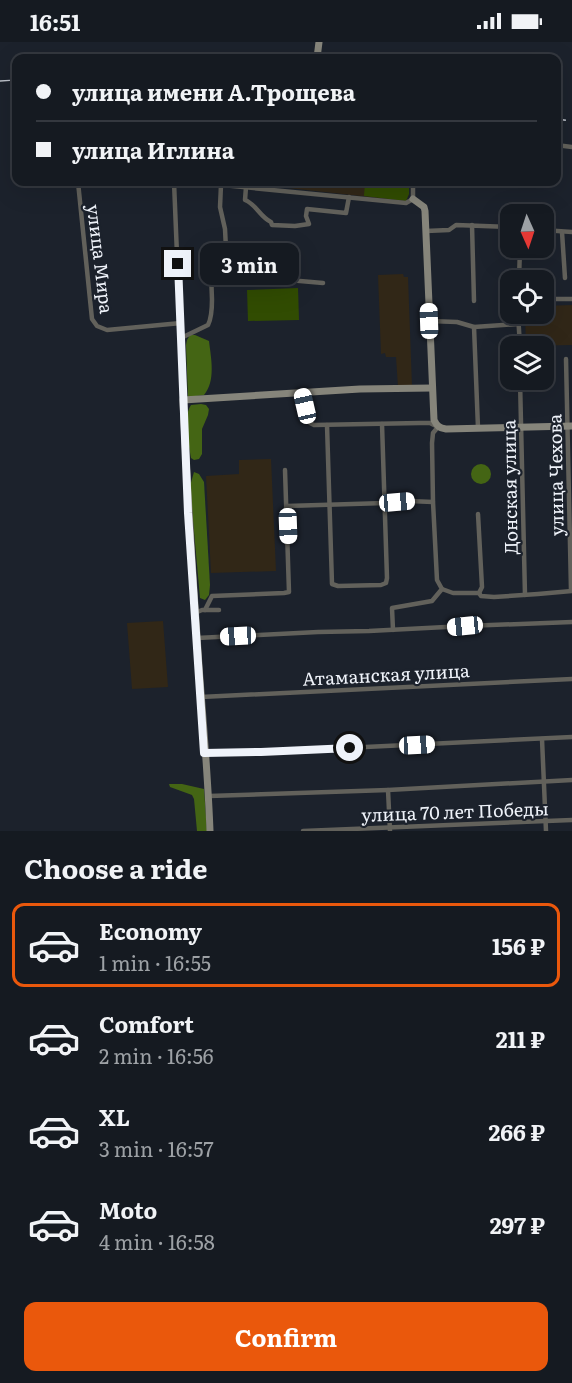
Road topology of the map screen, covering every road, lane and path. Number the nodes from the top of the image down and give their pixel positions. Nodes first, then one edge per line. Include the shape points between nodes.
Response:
1 (78, 186) edge
2 (174, 186) edge
3 (221, 186) edge
4 (234, 186) edge
5 (413, 186) edge
6 (246, 187) junction
7 (349, 197) junction
8 (414, 199) junction
9 (472, 225) junction
10 (500, 226) edge
11 (426, 231) junction
12 (554, 231) edge
13 (562, 232) junction
14 (572, 232) edge
15 (210, 273) junction
16 (565, 278) dead end
17 (323, 284) dead end
18 (554, 299) edge
19 (572, 299) edge
20 (474, 301) dead end
21 (429, 321) junction
22 (180, 323) junction
23 (518, 324) joint
24 (474, 327) junction
25 (520, 336) edge
26 (181, 338) junction
27 (566, 359) dead end
28 (432, 388) junction
29 (520, 390) edge
30 (302, 393) junction
31 (183, 400) junction
32 (382, 423) junction
33 (327, 425) junction
34 (569, 426) edge
35 (438, 427) junction
36 (521, 427) junction
37 (478, 428) junction
38 (285, 470) dead end
39 (433, 502) junction
40 (385, 503) junction
41 (330, 505) junction
42 (287, 506) junction
43 (478, 514) dead end
44 (441, 588) junction
45 (572, 591) edge
46 (480, 595) junction
47 (525, 595) junction
48 (205, 610) junction
49 (219, 610) dead end
50 (195, 613) junction
51 (572, 622) edge
52 (393, 630) junction
53 (197, 638) junction
54 (572, 679) edge
55 (201, 697) junction
56 (572, 737) edge
57 (542, 738) junction
58 (204, 753) junction
59 (572, 780) edge
60 (544, 781) junction
61 (388, 790) junction
62 (209, 796) junction
63 (572, 820) edge
64 (545, 821) junction
65 (389, 829) edge
66 (210, 831) edge
67 (303, 831) edge
68 (546, 831) edge

1 - 22 street, улица Мира via 92,319 97,326 107,330
2 - 22 street
3 - 15 street via 226,249 208,261
4 - 6 street
5 - 8 street
6 - 7 street
6 - 7 street via 244,200 272,225 309,224 307,209 346,213
7 - 8 street via 406,203
8 - 11 street via 424,207
9 - 10 street
9 - 11 street
9 - 20 street
11 - 21 street
12 - 13 street
13 - 14 street
13 - 16 street
15 - 17 street
15 - 26 street via 211,320
18 - 19 street
21 - 24 street
21 - 28 street
22 - 26 street
23 - 24 street
23 - 25 street
24 - 37 street
26 - 31 street
27 - 34 street, улица Чехова
28 - 30 street
28 - 35 street
29 - 36 street, Донская улица
30 - 31 street
30 - 33 street via 310,423
31 - 50 street
32 - 33 street
32 - 35 street via 430,423
32 - 40 street
33 - 41 street
34 - 36 street
34 - 45 street, улица Чехова
35 - 37 street
35 - 39 street via 432,443
36 - 37 street
36 - 47 street, Донская улица
38 - 42 street
39 - 40 street
39 - 44 street via 437,580
40 - 41 street
40 - 41 street via 386,583 381,585 332,584
41 - 42 street
42 - 48 street via 289,592 212,596
43 - 46 street
44 - 46 street
44 - 52 street via 432,601 392,608
45 - 47 street
46 - 47 street
48 - 49 street
48 - 50 street
50 - 53 street
51 - 52 street
52 - 53 street
53 - 55 street
54 - 55 street, Атаманская улица
55 - 58 street
56 - 57 street
57 - 58 street
57 - 60 street
58 - 62 street
59 - 60 street
60 - 61 street
60 - 64 street
61 - 62 street
61 - 65 street
62 - 66 street
63 - 64 street, улица 70 лет Победы
64 - 65 street, улица 70 лет Победы
64 - 68 street
65 - 67 street, улица 70 лет Победы

